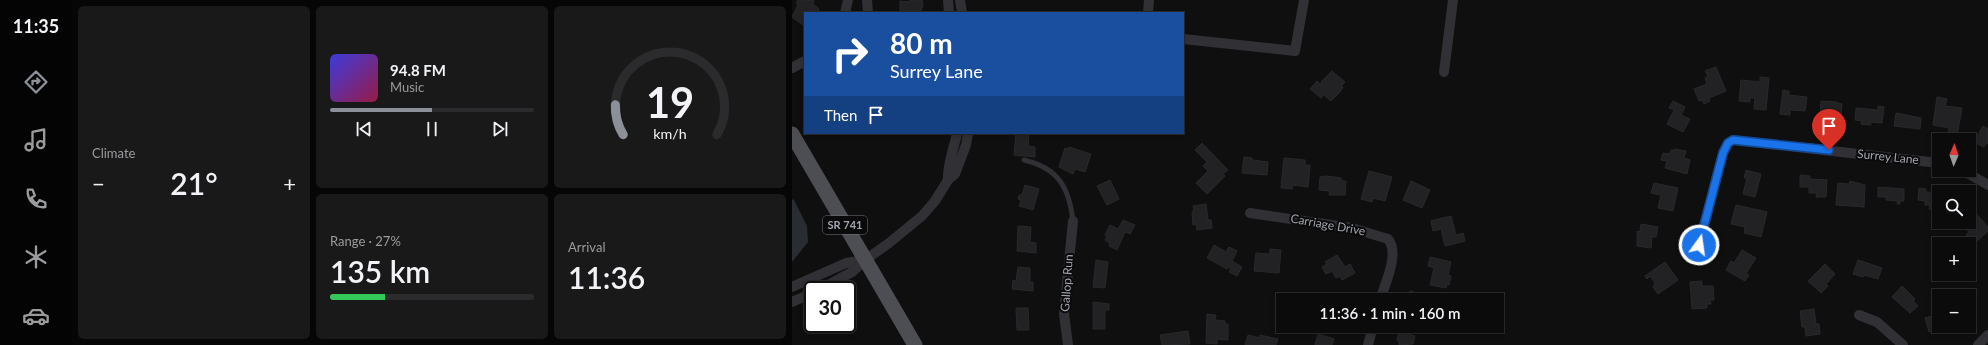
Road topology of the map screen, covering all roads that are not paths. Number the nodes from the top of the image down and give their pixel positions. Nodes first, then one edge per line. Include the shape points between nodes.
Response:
1 (848, 0) edge
2 (868, 0) edge
3 (948, 0) edge
4 (960, 0) edge
5 (1150, 0) edge
6 (1304, 0) edge
7 (1453, 0) edge
8 (845, 12) edge
9 (868, 12) edge
10 (949, 12) edge
11 (962, 12) edge
12 (1148, 12) edge
13 (1184, 39) edge
14 (804, 62) edge
15 (792, 68) edge
16 (1444, 72) dead end
17 (792, 134) edge
18 (957, 134) edge
19 (968, 134) edge
20 (1024, 160) dead end
21 (1932, 162) edge
22 (1974, 177) edge
23 (948, 180) junction
24 (1988, 185) edge
25 (1250, 213) dead end
26 (1073, 221) joint
27 (1699, 245) dead end
28 (864, 260) junction
29 (836, 281) edge
30 (792, 287) edge
31 (1382, 293) edge
32 (804, 297) edge
33 (792, 302) edge
34 (1859, 315) dead end
35 (1371, 333) edge
36 (1988, 335) edge
37 (915, 345) edge
38 (1068, 345) edge
39 (1368, 345) edge
40 (1903, 345) edge
41 (1978, 345) edge

1 - 8 street
2 - 9 street
3 - 10 street
4 - 11 street
5 - 12 street
6 - 13 street via 1295,51
7 - 16 street
14 - 15 street
17 - 28 main road, SR 741
18 - 23 street via 947,170
19 - 23 street via 955,174
20 - 26 lane via 1044,166 1061,182 1069,201
21 - 27 street, Surrey Lane via 1733,140 1728,143 1723,153
22 - 24 street
23 - 28 street via 922,216
25 - 31 street, Carriage Drive via 1352,228 1388,239 1392,243 1393,255
26 - 38 street, Gallop Run via 1064,314
28 - 29 street via 852,272
28 - 30 street via 846,263
28 - 37 main road, SR 741
32 - 33 street
34 - 40 street via 1877,322
35 - 39 street
36 - 41 street

